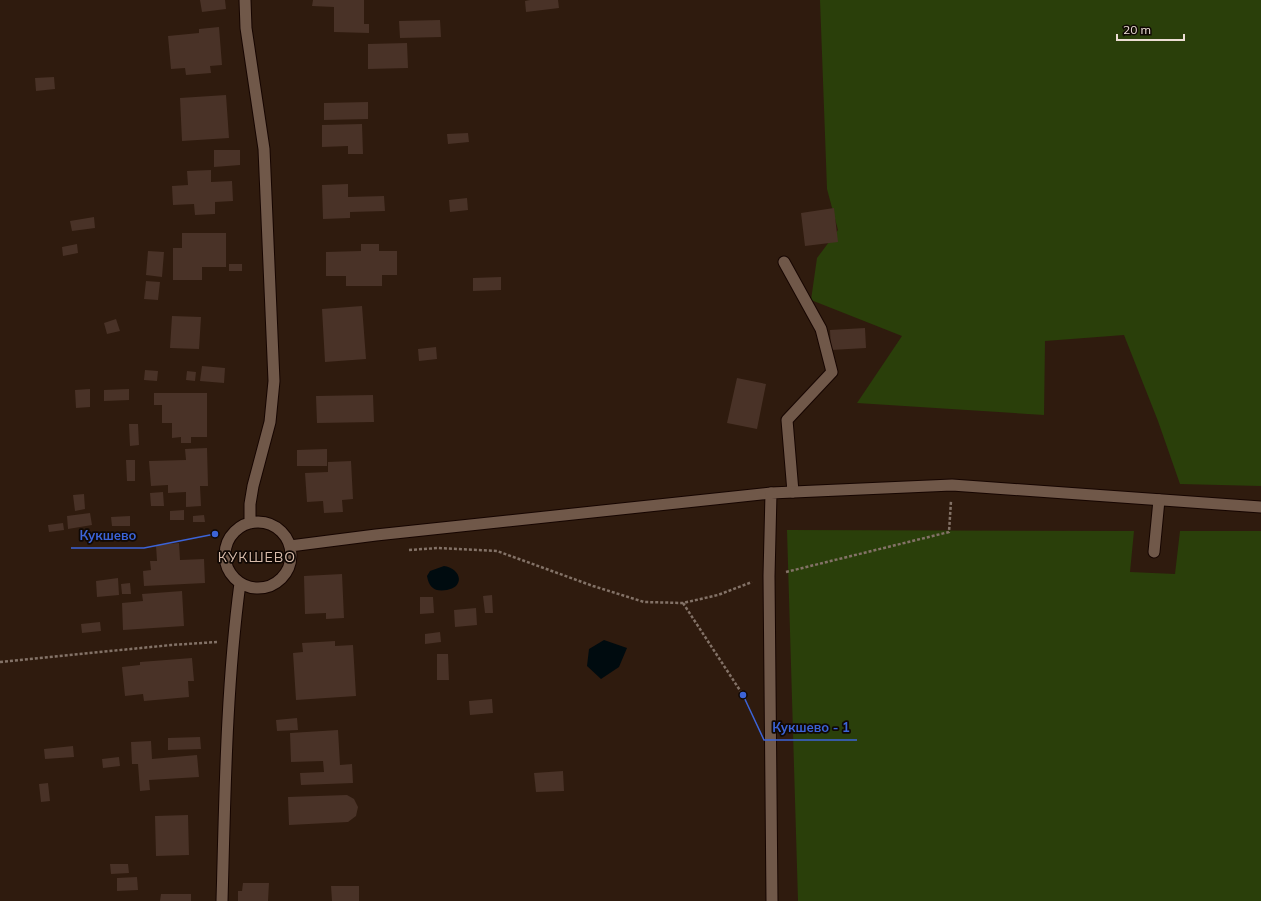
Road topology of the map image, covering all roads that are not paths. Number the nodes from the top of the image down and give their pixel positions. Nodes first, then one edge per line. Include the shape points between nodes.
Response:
1 (245, 0) edge
2 (784, 262) dead end
3 (793, 492) junction
4 (771, 493) junction
5 (1159, 500) junction
6 (1261, 507) edge
7 (250, 523) junction
8 (290, 546) junction
9 (1154, 552) dead end
10 (240, 583) junction
11 (222, 901) edge
12 (772, 901) edge

1 - 7 street via 246,28 264,149 274,381 270,422 253,486
2 - 3 street via 820,329 832,372 787,420
3 - 4 street
3 - 5 street via 952,485
4 - 8 street
4 - 12 street via 769,584
5 - 6 street
5 - 9 street
7 - 8 street via 272,525 280,530
7 - 10 street via 232,534 225,555 232,576
8 - 10 street via 291,559 282,579 262,588 251,588
10 - 11 street via 227,731

